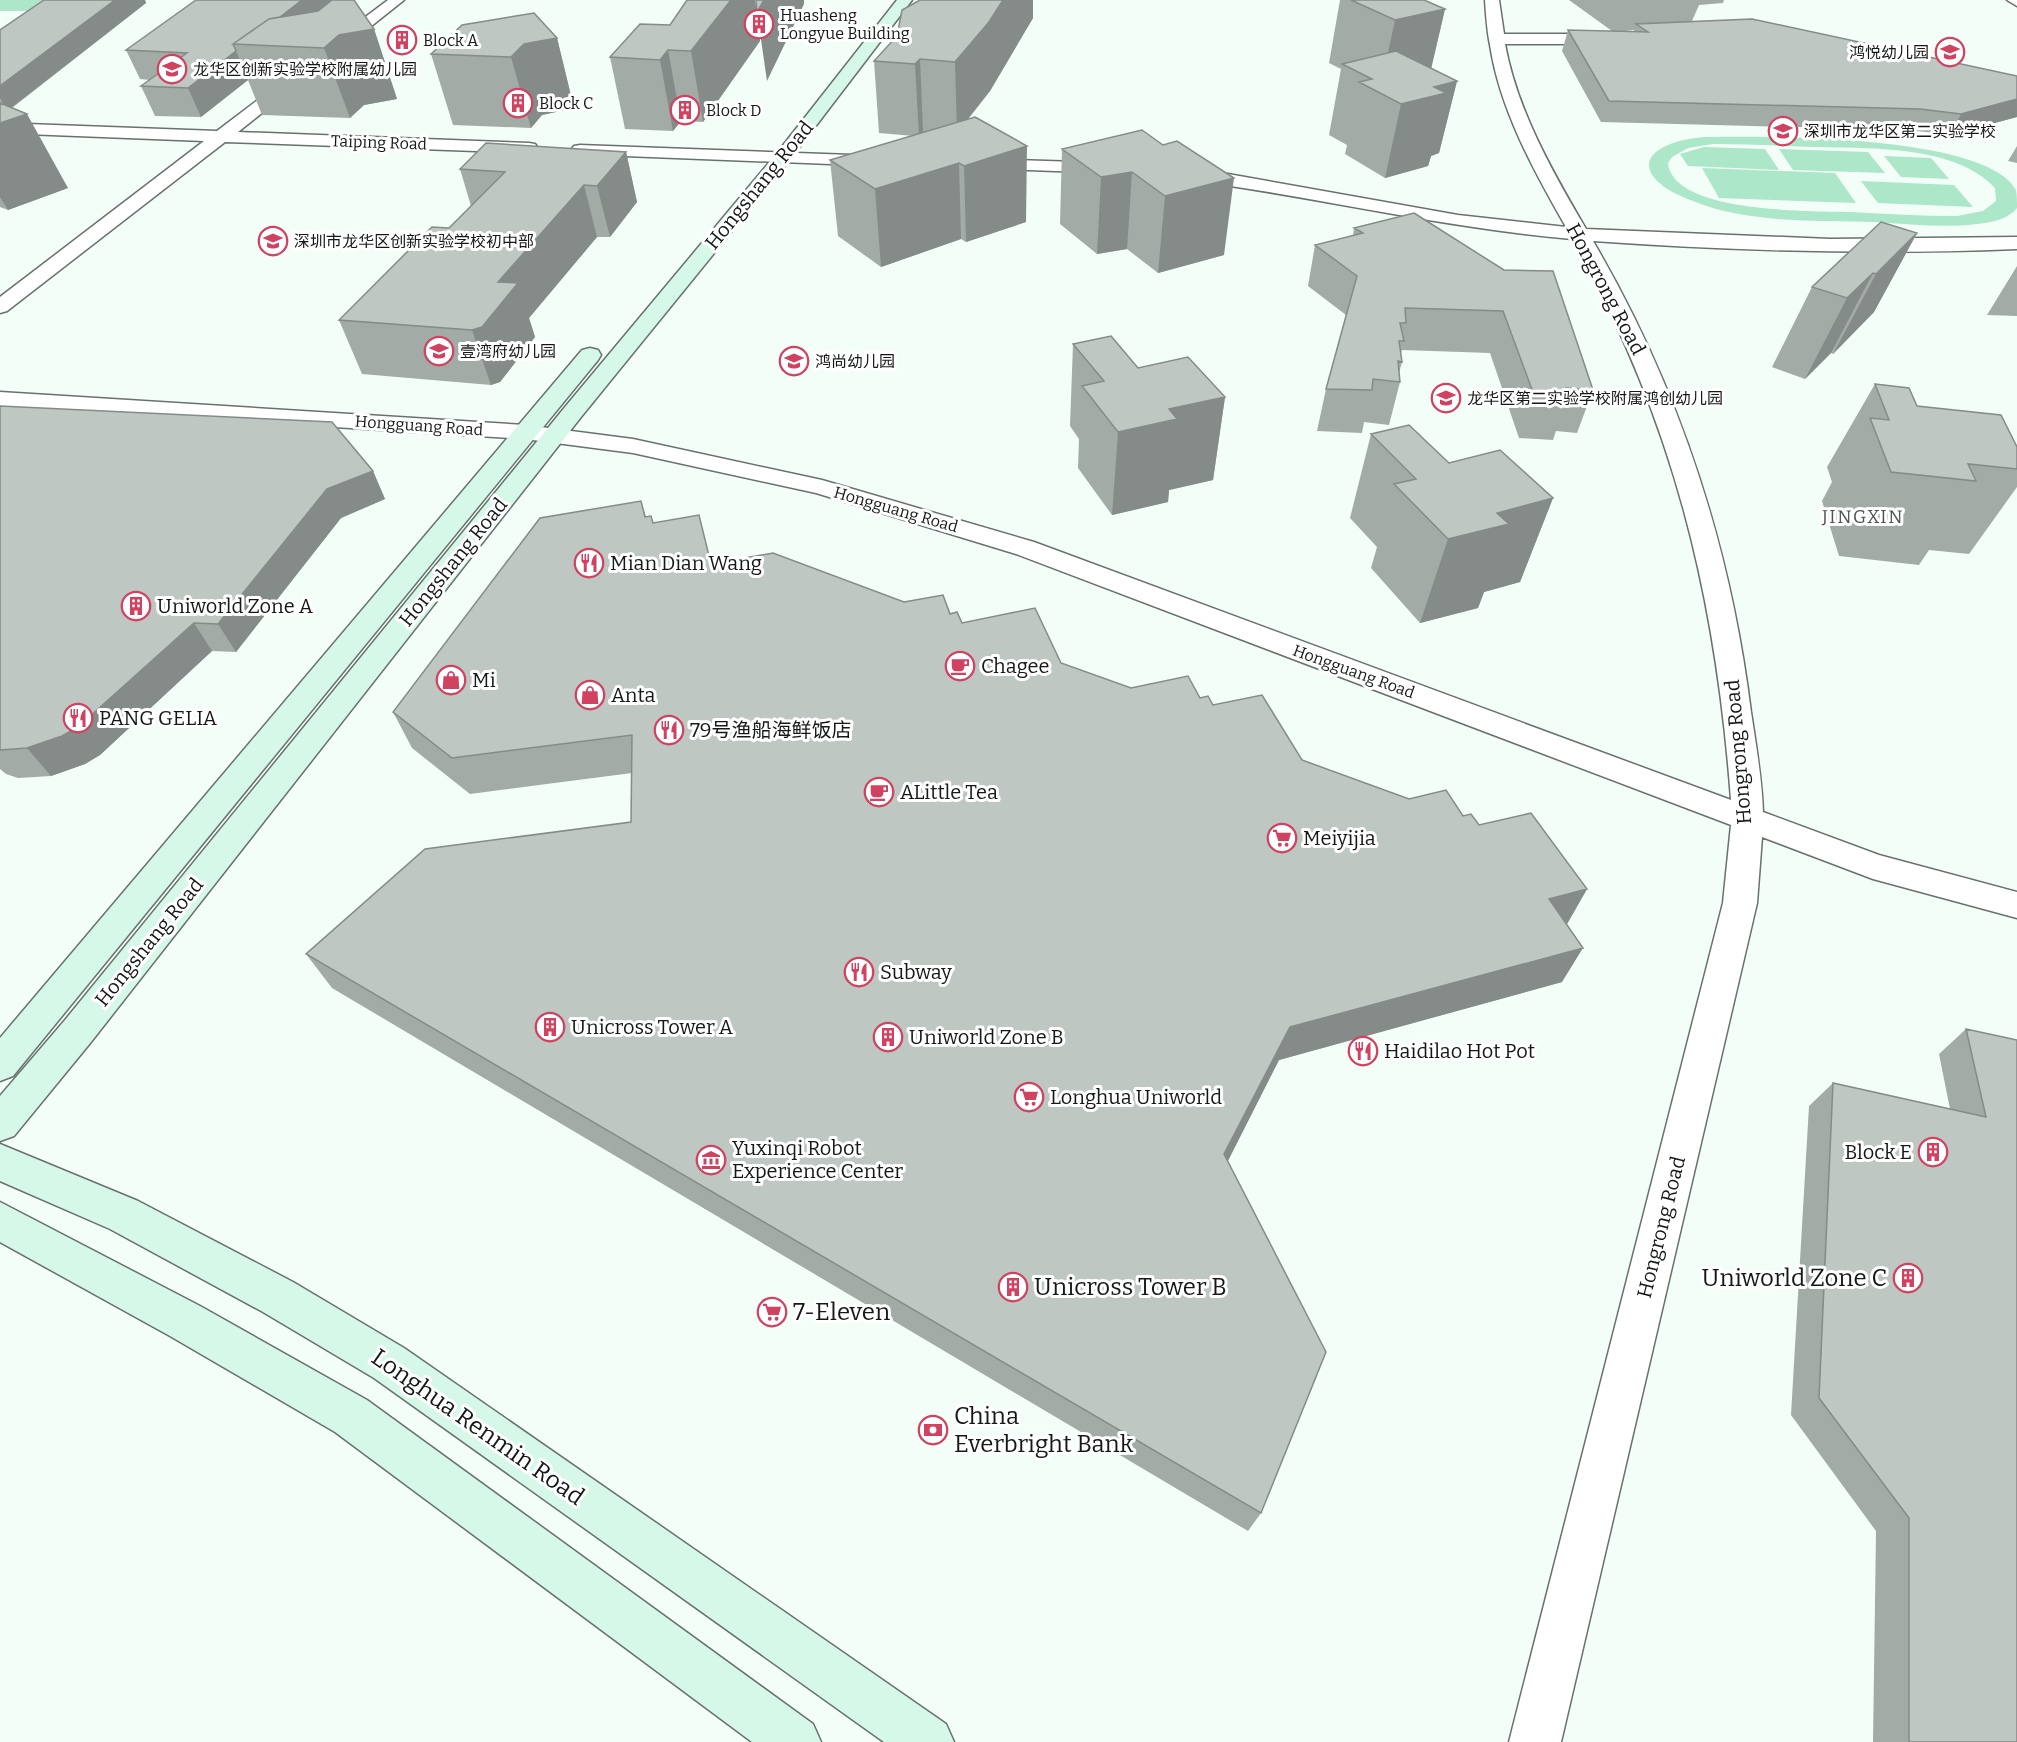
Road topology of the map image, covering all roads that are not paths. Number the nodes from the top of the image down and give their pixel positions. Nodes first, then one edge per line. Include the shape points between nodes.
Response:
1 (397, 0) edge
2 (883, 0) edge
3 (905, 0) edge
4 (1492, 0) edge
5 (1624, 38) edge
6 (1496, 39) junction
7 (323, 57) edge
8 (304, 72) edge
9 (0, 129) edge
10 (220, 136) junction
11 (543, 148) edge
12 (567, 149) edge
13 (770, 157) junction
14 (899, 161) edge
15 (969, 164) edge
16 (1130, 170) edge
17 (1171, 173) edge
18 (1578, 234) junction
19 (2017, 243) edge
20 (0, 307) edge
21 (0, 399) edge
22 (525, 432) junction
23 (554, 435) junction
24 (1747, 817) junction
25 (2017, 905) edge
26 (0, 1065) edge
27 (0, 1124) edge
28 (0, 1162) edge
29 (0, 1221) edge
30 (795, 1742) edge
31 (928, 1742) edge
32 (1535, 1742) edge

1 - 7 street
2 - 13 street, Hongshang Road
3 - 13 street, Hongshang Road
4 - 6 street, Hongrong Road
5 - 6 street
6 - 18 street, Hongrong Road via 1521,124
8 - 10 street
9 - 10 street, Taiping Road
10 - 11 street, Taiping Road
10 - 20 street
12 - 13 street
13 - 14 street
13 - 22 street, Hongshang Road
13 - 23 street, Hongshang Road
15 - 16 street
17 - 18 street via 1272,186 1448,219
18 - 19 street via 1809,245
18 - 24 street, Hongrong Road via 1634,334 1659,393 1704,532 1737,709
21 - 22 street, Hongguang Road
22 - 23 street, Hongguang Road
22 - 26 street, Hongshang Road
23 - 24 street, Hongguang Road via 633,446 822,487 1014,545
23 - 27 street, Hongshang Road
24 - 25 street, Hongguang Road via 1873,866
24 - 32 street, Hongrong Road via 1740,903
28 - 31 street, Longhua Renmin Road via 124,1215 278,1297 389,1363
29 - 30 street via 351,1416

